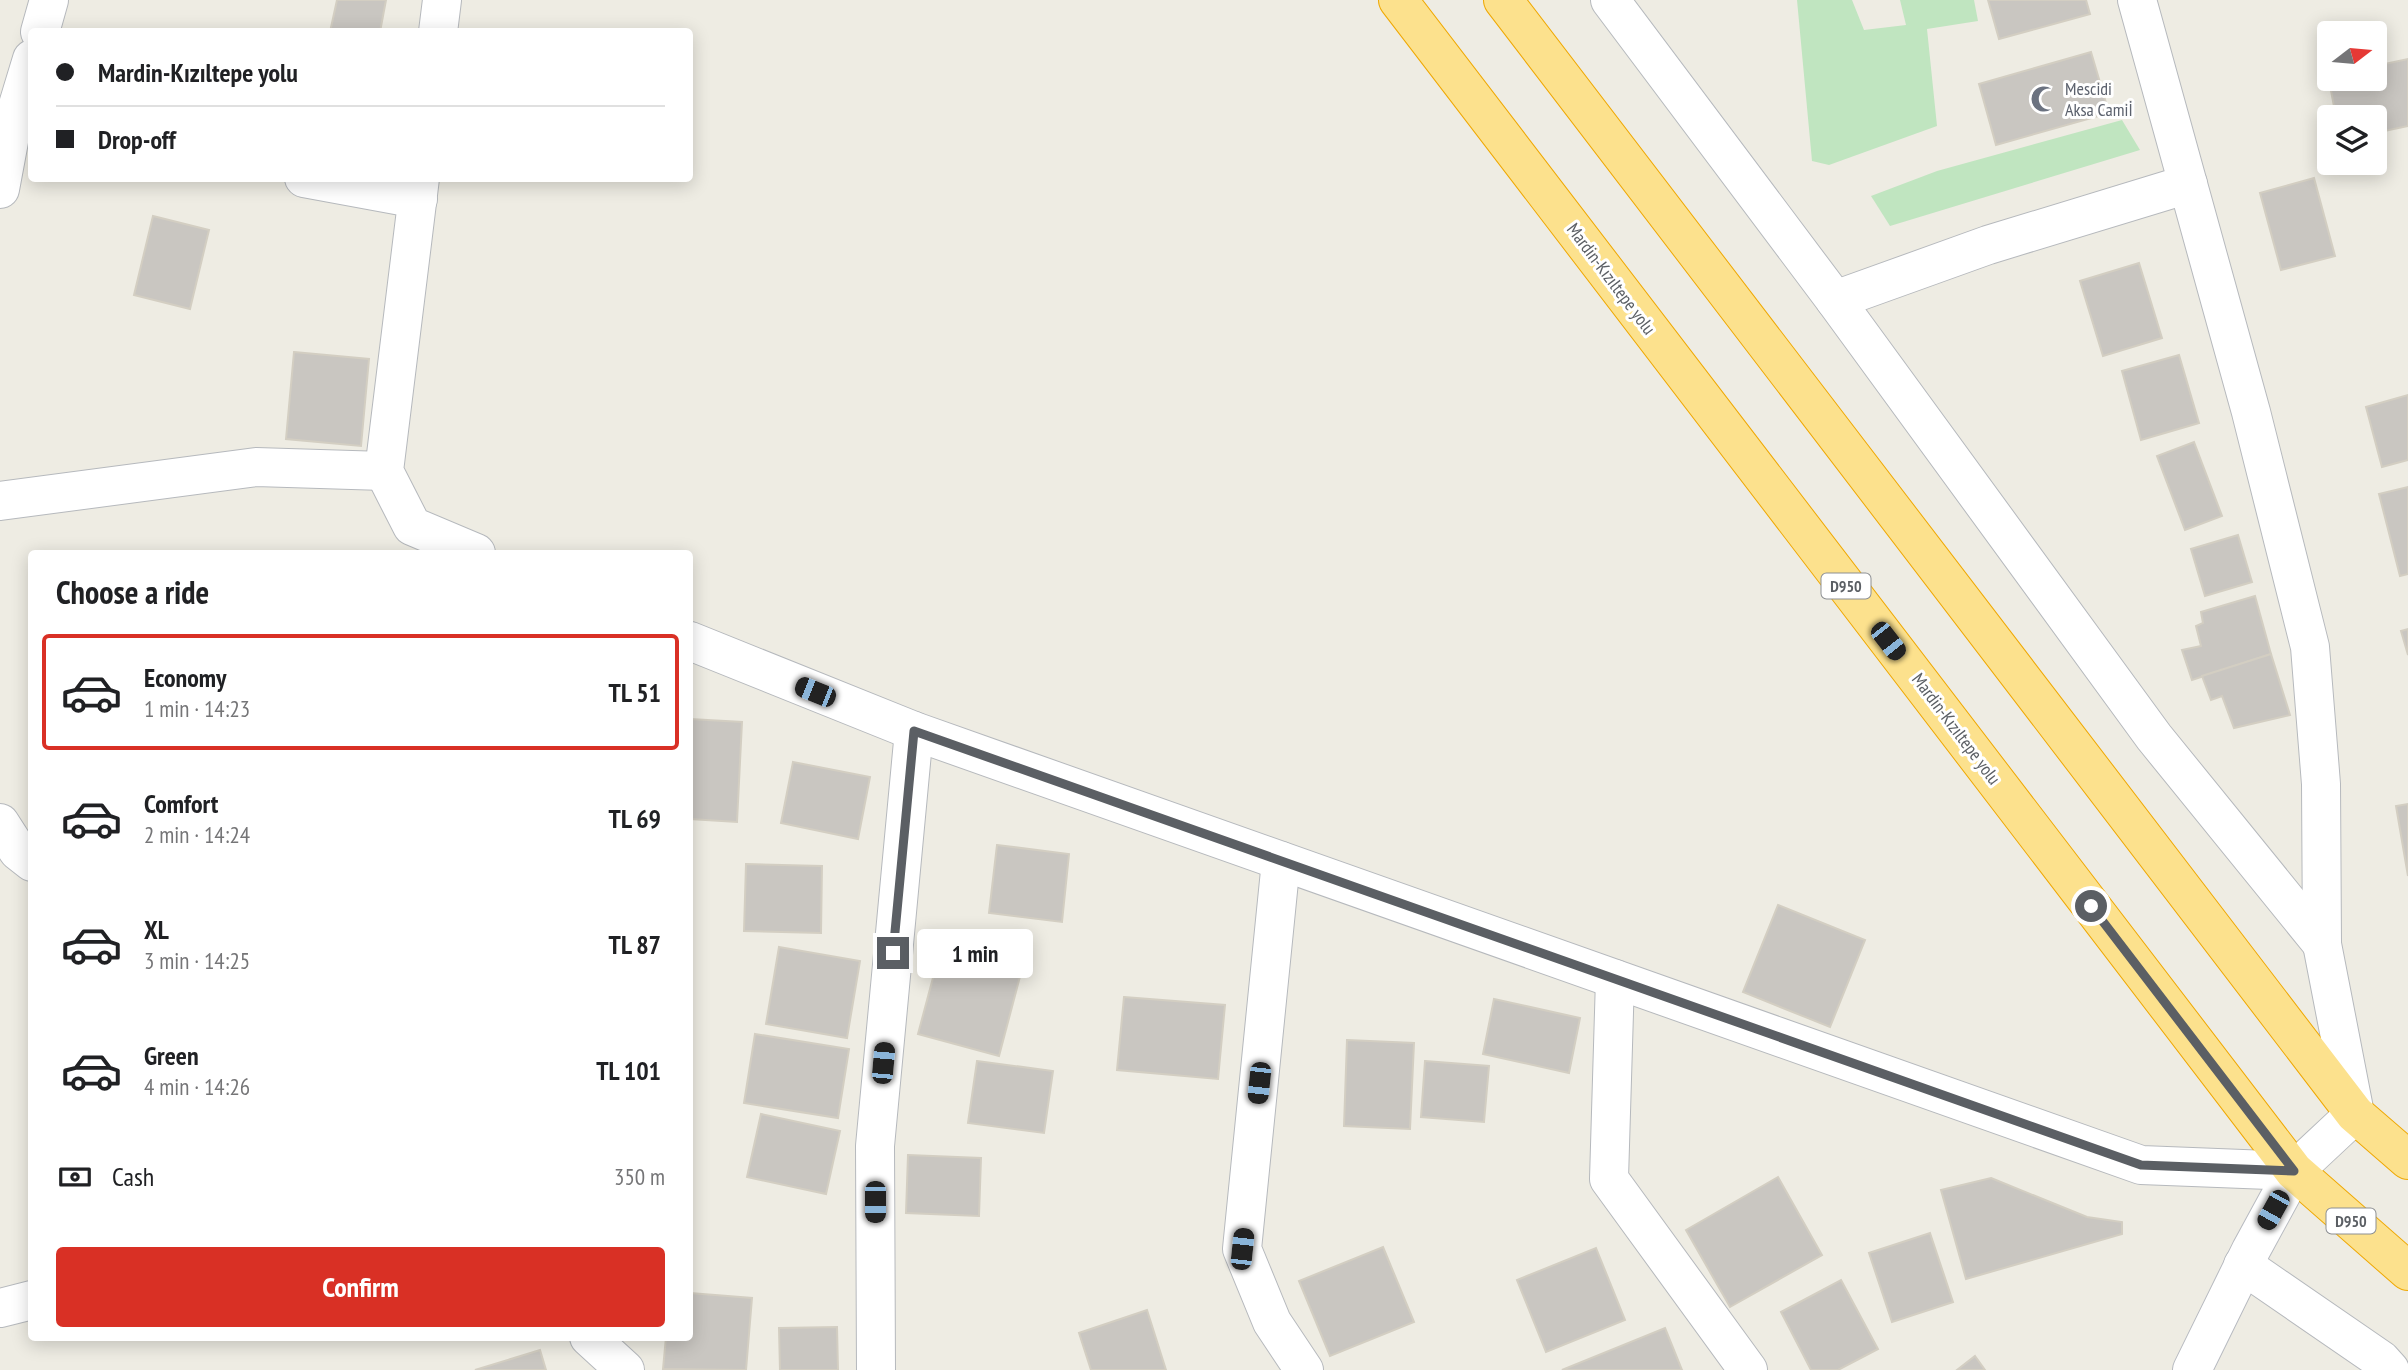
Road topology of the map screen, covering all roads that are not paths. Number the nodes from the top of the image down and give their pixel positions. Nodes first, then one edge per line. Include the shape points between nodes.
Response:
1 (49, 0) edge
2 (442, 0) edge
3 (1398, 0) edge
4 (1503, 0) edge
5 (1610, 0) edge
6 (2137, 0) edge
7 (41, 28) edge
8 (438, 28) edge
9 (28, 86) edge
10 (22, 127) edge
11 (346, 182) edge
12 (2188, 184) junction
13 (0, 189) edge
14 (419, 189) edge
15 (1835, 300) junction
16 (384, 471) junction
17 (0, 501) edge
18 (413, 540) edge
19 (461, 550) edge
20 (693, 642) edge
21 (914, 731) junction
22 (0, 823) edge
23 (28, 859) edge
24 (1281, 861) junction
25 (2322, 944) junction
26 (1615, 979) junction
27 (2355, 1114) junction
28 (2408, 1160) edge
29 (2294, 1171) junction
30 (2243, 1265) junction
31 (2408, 1271) edge
32 (28, 1301) edge
33 (0, 1308) edge
34 (593, 1341) edge
35 (625, 1370) edge
36 (876, 1370) edge
37 (1304, 1370) edge
38 (1748, 1370) edge
39 (2192, 1370) edge
40 (2390, 1370) edge

1 - 7 street
2 - 8 street
3 - 29 highway, Mardin-Kızıltepe yolu / D950
4 - 27 highway
5 - 15 street
6 - 12 street
9 - 10 street
10 - 13 street
11 - 14 street
12 - 15 street via 1988,245
12 - 25 street via 2310,647 2321,784
14 - 16 street
15 - 25 street via 2154,737
16 - 17 street via 256,467
16 - 18 street
18 - 19 street
20 - 21 street
21 - 24 street
21 - 36 street via 875,1146
22 - 23 street
24 - 26 street
24 - 37 street via 1242,1249 1272,1322
25 - 27 street
26 - 29 street via 2141,1165
26 - 38 street via 1609,1180
27 - 28 highway
27 - 29 street
29 - 30 street
29 - 31 highway, Mardin-Kızıltepe yolu / D950
30 - 39 street
30 - 40 street
32 - 33 street
34 - 35 street

